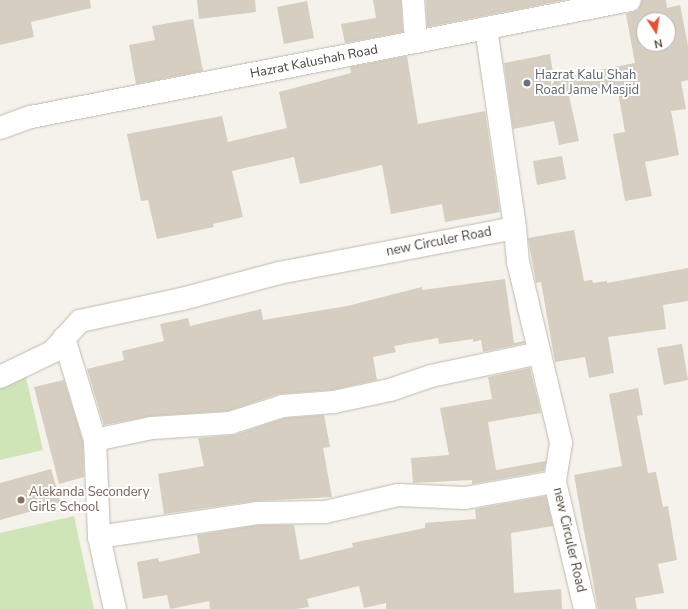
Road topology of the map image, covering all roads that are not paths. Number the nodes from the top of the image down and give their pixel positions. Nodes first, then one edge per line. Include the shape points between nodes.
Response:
1 (413, 0) edge
2 (630, 0) edge
3 (486, 28) junction
4 (416, 42) junction
5 (0, 128) edge
6 (514, 228) junction
7 (64, 338) junction
8 (540, 353) junction
9 (0, 377) edge
10 (95, 440) junction
11 (555, 482) junction
12 (99, 537) junction
13 (115, 609) edge
14 (585, 609) edge

1 - 4 street
2 - 3 street, Hazrat Kalushah Road
3 - 4 street, Hazrat Kalushah Road
3 - 6 street
4 - 5 street, Hazrat Kalushah Road via 31,117
6 - 7 street, new Circuler Road via 279,273 182,299 80,321
6 - 8 street, new Circuler Road via 518,262
7 - 9 street, new Circuler Road via 52,352
7 - 10 street
8 - 10 street via 431,376 390,390 334,402 283,406 230,423 152,428
8 - 11 street, new Circuler Road via 561,443
10 - 12 street
11 - 12 street via 465,498 398,495 325,512 257,513
11 - 14 street, new Circuler Road
12 - 13 street

